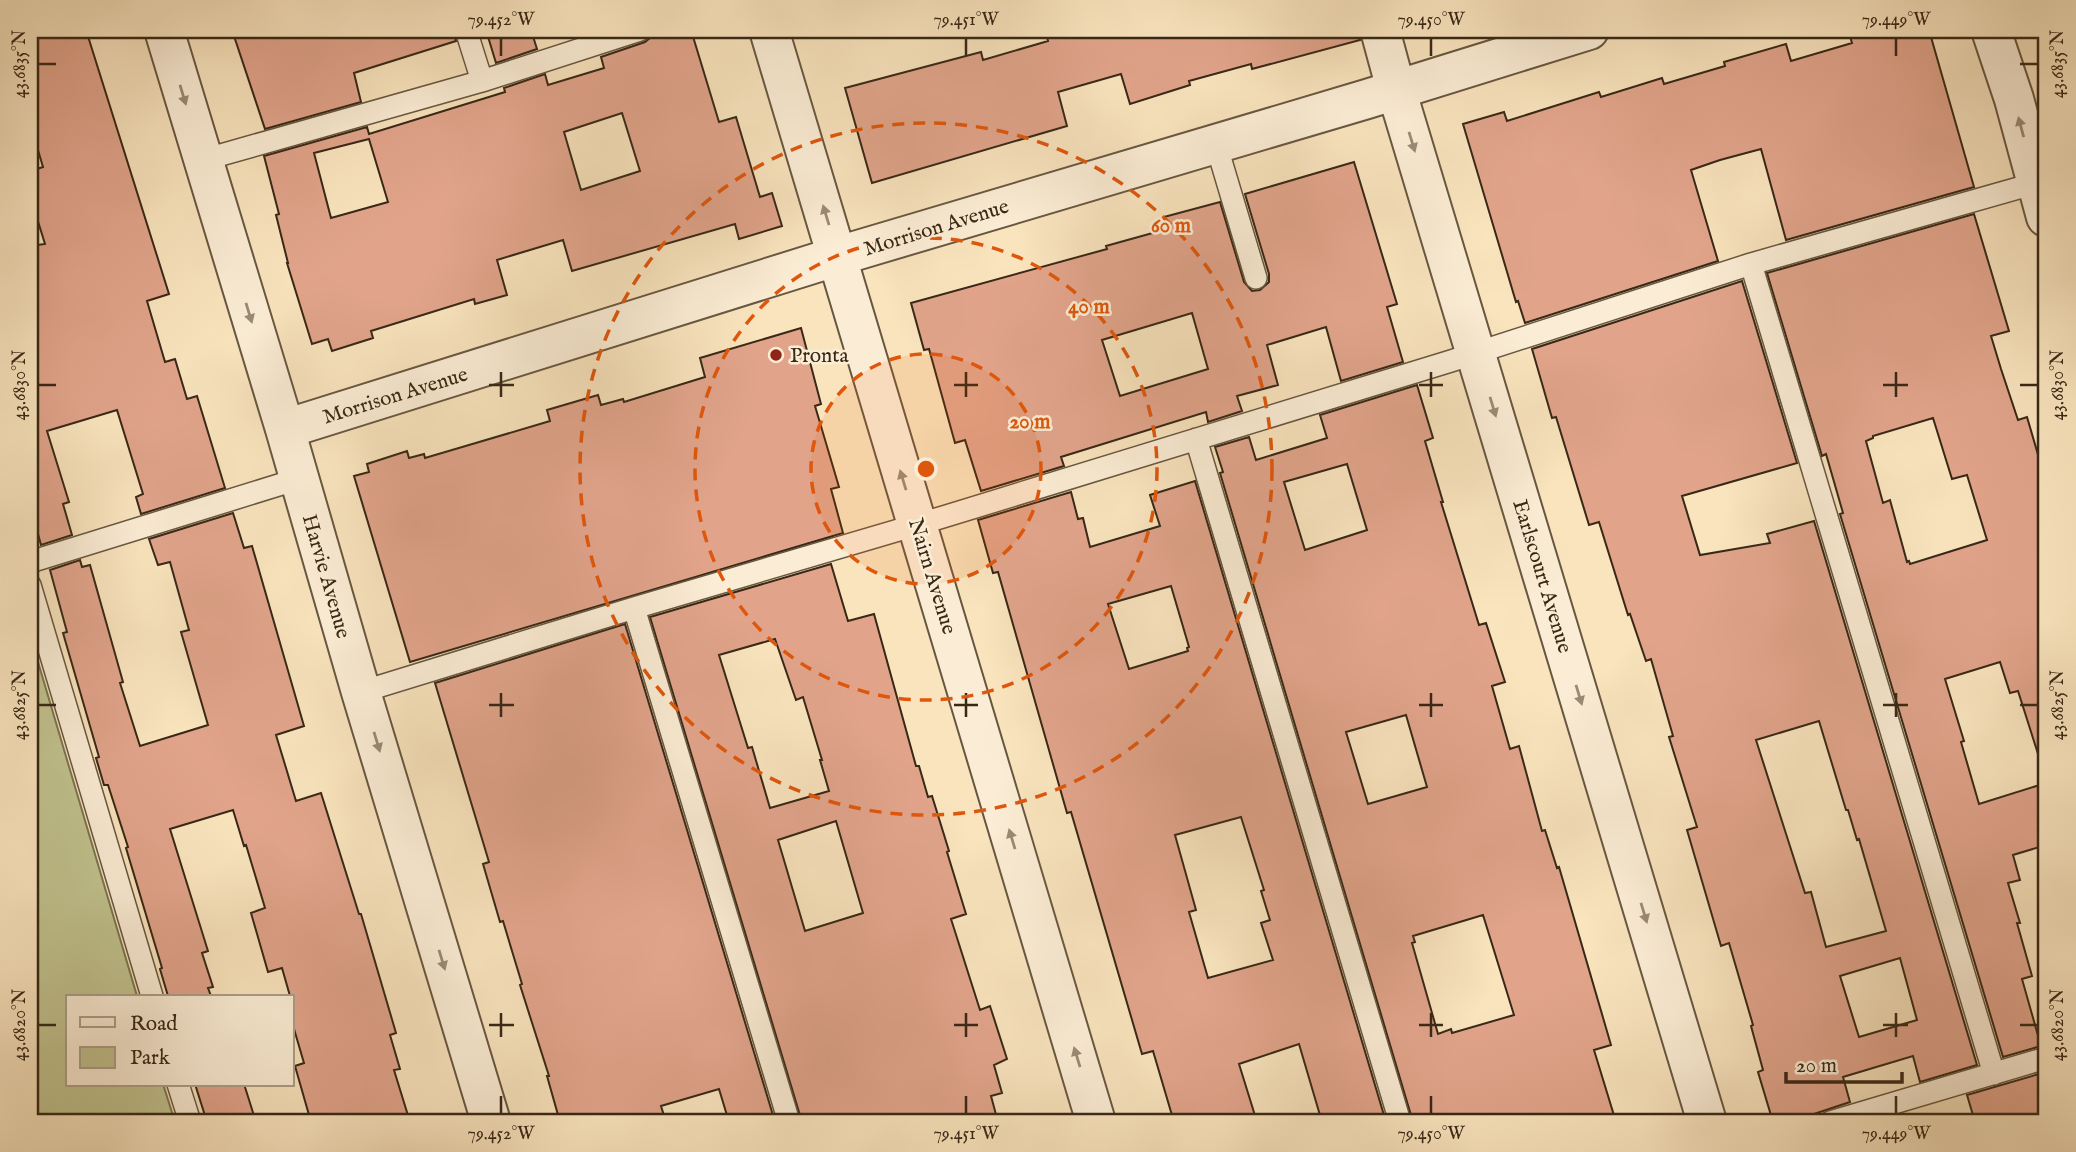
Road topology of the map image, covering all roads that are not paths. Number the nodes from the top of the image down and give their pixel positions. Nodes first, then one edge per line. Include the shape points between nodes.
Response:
1 (164, 30) edge
2 (466, 30) edge
3 (640, 30) edge
4 (769, 30) edge
5 (1380, 30) edge
6 (1589, 30) edge
7 (1991, 30) edge
8 (482, 81) junction
9 (1396, 89) junction
10 (1216, 144) junction
11 (203, 160) junction
12 (2041, 200) edge
13 (838, 256) junction
14 (1751, 264) junction
15 (1256, 278) dead end
16 (1476, 353) junction
17 (285, 429) junction
18 (1196, 439) junction
19 (298, 479) junction
20 (917, 525) junction
21 (30, 562) edge
22 (30, 585) edge
23 (634, 608) junction
24 (361, 692) junction
25 (152, 995) edge
26 (2046, 1058) edge
27 (1994, 1074) junction
28 (179, 1086) edge
29 (190, 1122) edge
30 (491, 1122) edge
31 (789, 1122) edge
32 (1097, 1122) edge
33 (1400, 1122) edge
34 (1707, 1122) edge
35 (1830, 1122) edge

1 -> 11 street, Harvie Avenue
2 - 8 lane
3 - 8 lane
13 -> 4 street, Nairn Avenue
5 - 9 street, Earlscourt Avenue
6 - 9 street, Morrison Avenue
12 -> 7 street
8 - 11 lane
9 - 10 street, Morrison Avenue
9 -> 16 street, Earlscourt Avenue
10 - 13 street, Morrison Avenue
10 - 15 lane
11 -> 17 street, Harvie Avenue
12 - 14 lane
13 - 17 street, Morrison Avenue
20 -> 13 street, Nairn Avenue
14 - 16 lane
14 - 27 lane
16 - 18 lane
16 -> 34 street, Earlscourt Avenue
17 - 19 street, Harvie Avenue
18 - 20 lane
18 - 33 lane
19 - 21 lane
19 - 24 street, Harvie Avenue
20 - 23 lane
32 -> 20 street, Nairn Avenue
22 - 25 lane
23 - 24 lane
23 - 31 lane
24 -> 30 street, Harvie Avenue
26 - 27 lane
27 - 35 lane
28 - 29 lane

